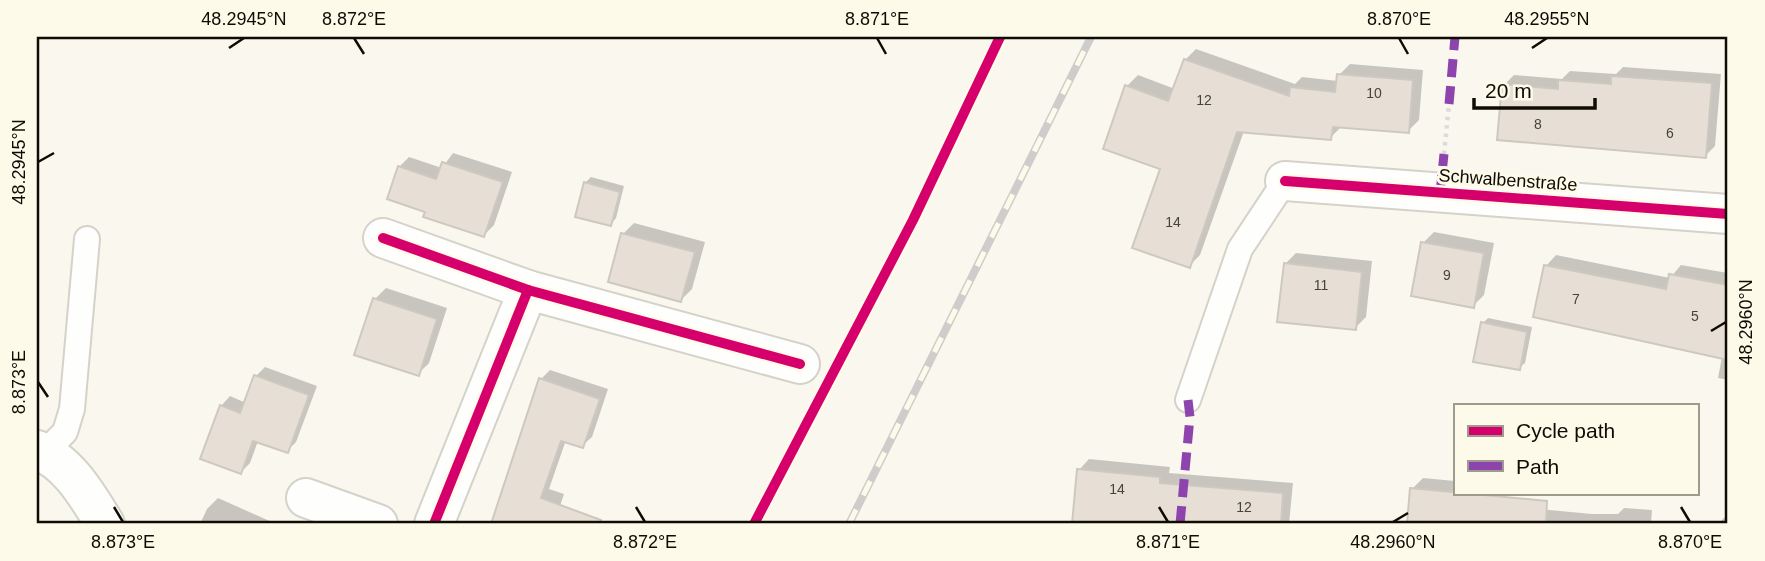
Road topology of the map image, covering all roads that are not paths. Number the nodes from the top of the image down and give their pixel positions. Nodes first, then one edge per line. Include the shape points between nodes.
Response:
1 (1285, 181) joint
2 (1728, 214) edge
3 (383, 238) dead end
4 (88, 239) dead end
5 (528, 290) junction
6 (800, 364) dead end
7 (1188, 400) dead end
8 (40, 452) edge
9 (306, 498) dead end
10 (104, 524) edge
11 (378, 524) edge
12 (434, 524) edge

1 - 2 street, Schwalbenstraße
1 - 7 lane via 1240,249
3 - 5 street
4 - 8 lane via 72,409 65,432
5 - 6 street
5 - 12 street
8 - 10 street via 77,482
9 - 11 street

